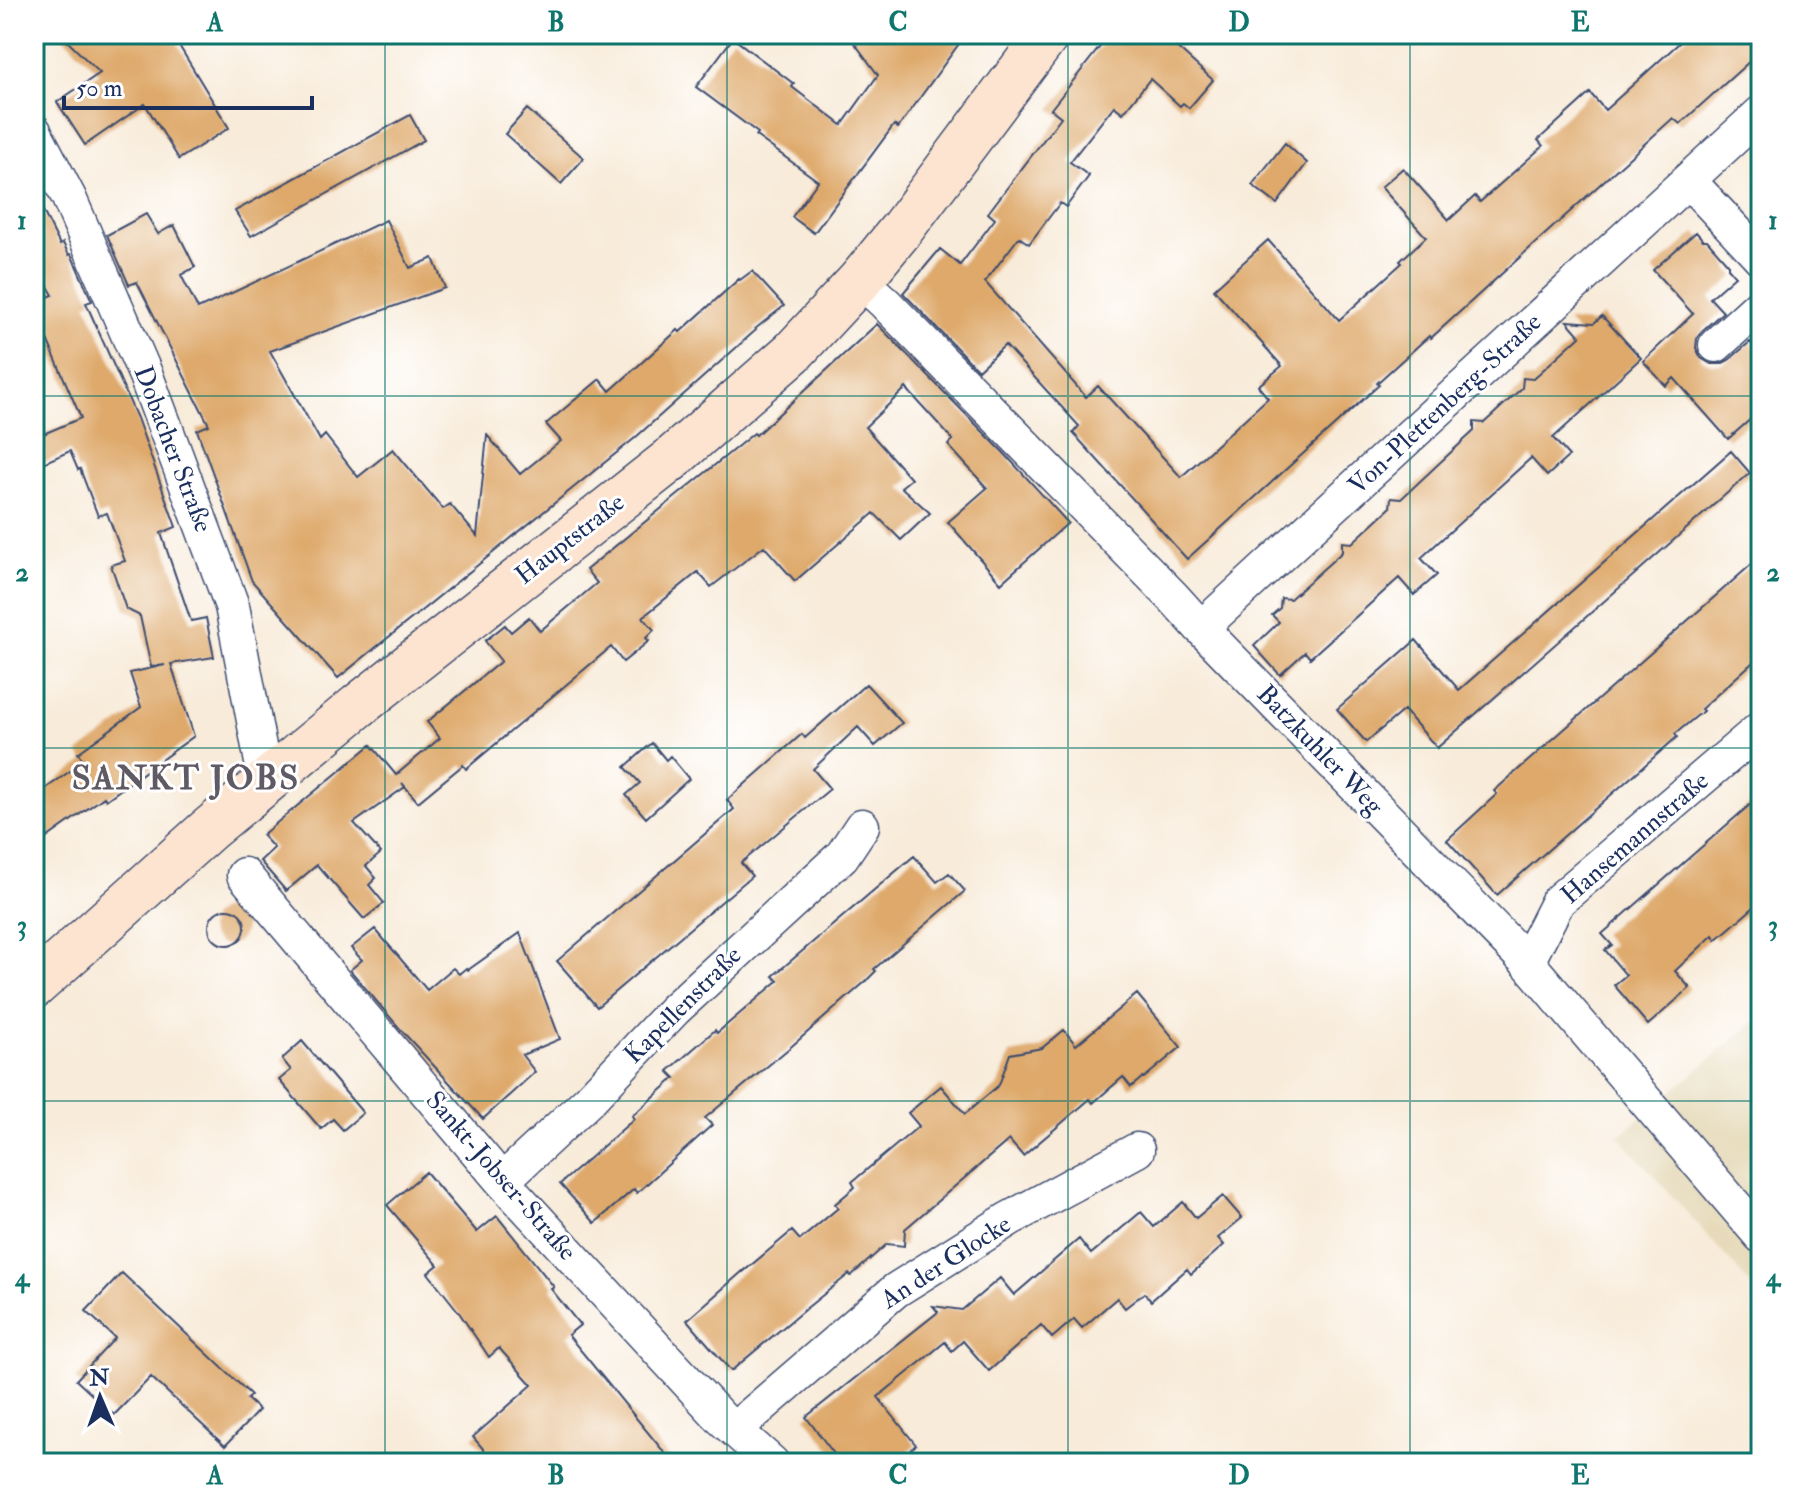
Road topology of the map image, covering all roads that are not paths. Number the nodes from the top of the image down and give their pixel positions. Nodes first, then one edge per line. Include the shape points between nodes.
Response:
1 (1048, 34) edge
2 (1761, 113) edge
3 (34, 131) edge
4 (1688, 180) junction
5 (1761, 258) edge
6 (860, 280) junction
7 (1761, 304) edge
8 (1716, 345) dead end
9 (1201, 628) junction
10 (1761, 728) edge
11 (266, 783) junction
12 (862, 826) dead end
13 (244, 875) dead end
14 (1527, 962) junction
15 (34, 986) edge
16 (1137, 1150) dead end
17 (502, 1181) junction
18 (1761, 1236) edge
19 (735, 1429) junction
20 (772, 1463) edge

1 - 6 main road, Hauptstraße
2 - 4 street, Von-Plettenberg-Straße
3 - 11 street, Dobacher Straße via 146,376 232,606
4 - 5 street
4 - 9 street, Von-Plettenberg-Straße
6 - 9 street, Batzkuhler Weg
6 - 11 main road, Hauptstraße via 793,352 680,452
7 - 8 street
9 - 14 street, Batzkuhler Weg
10 - 14 street, Hansemannstraße via 1558,901
11 - 15 main road, Hauptstraße
12 - 17 street, Kapellenstraße via 842,856 674,1010
13 - 17 street, Sankt-Jobser-Straße
14 - 18 street, Batzkuhler Weg
16 - 19 street, An der Glocke via 1009,1219 896,1290
17 - 19 street, Sankt-Jobser-Straße
19 - 20 street, Sankt-Jobser-Straße

